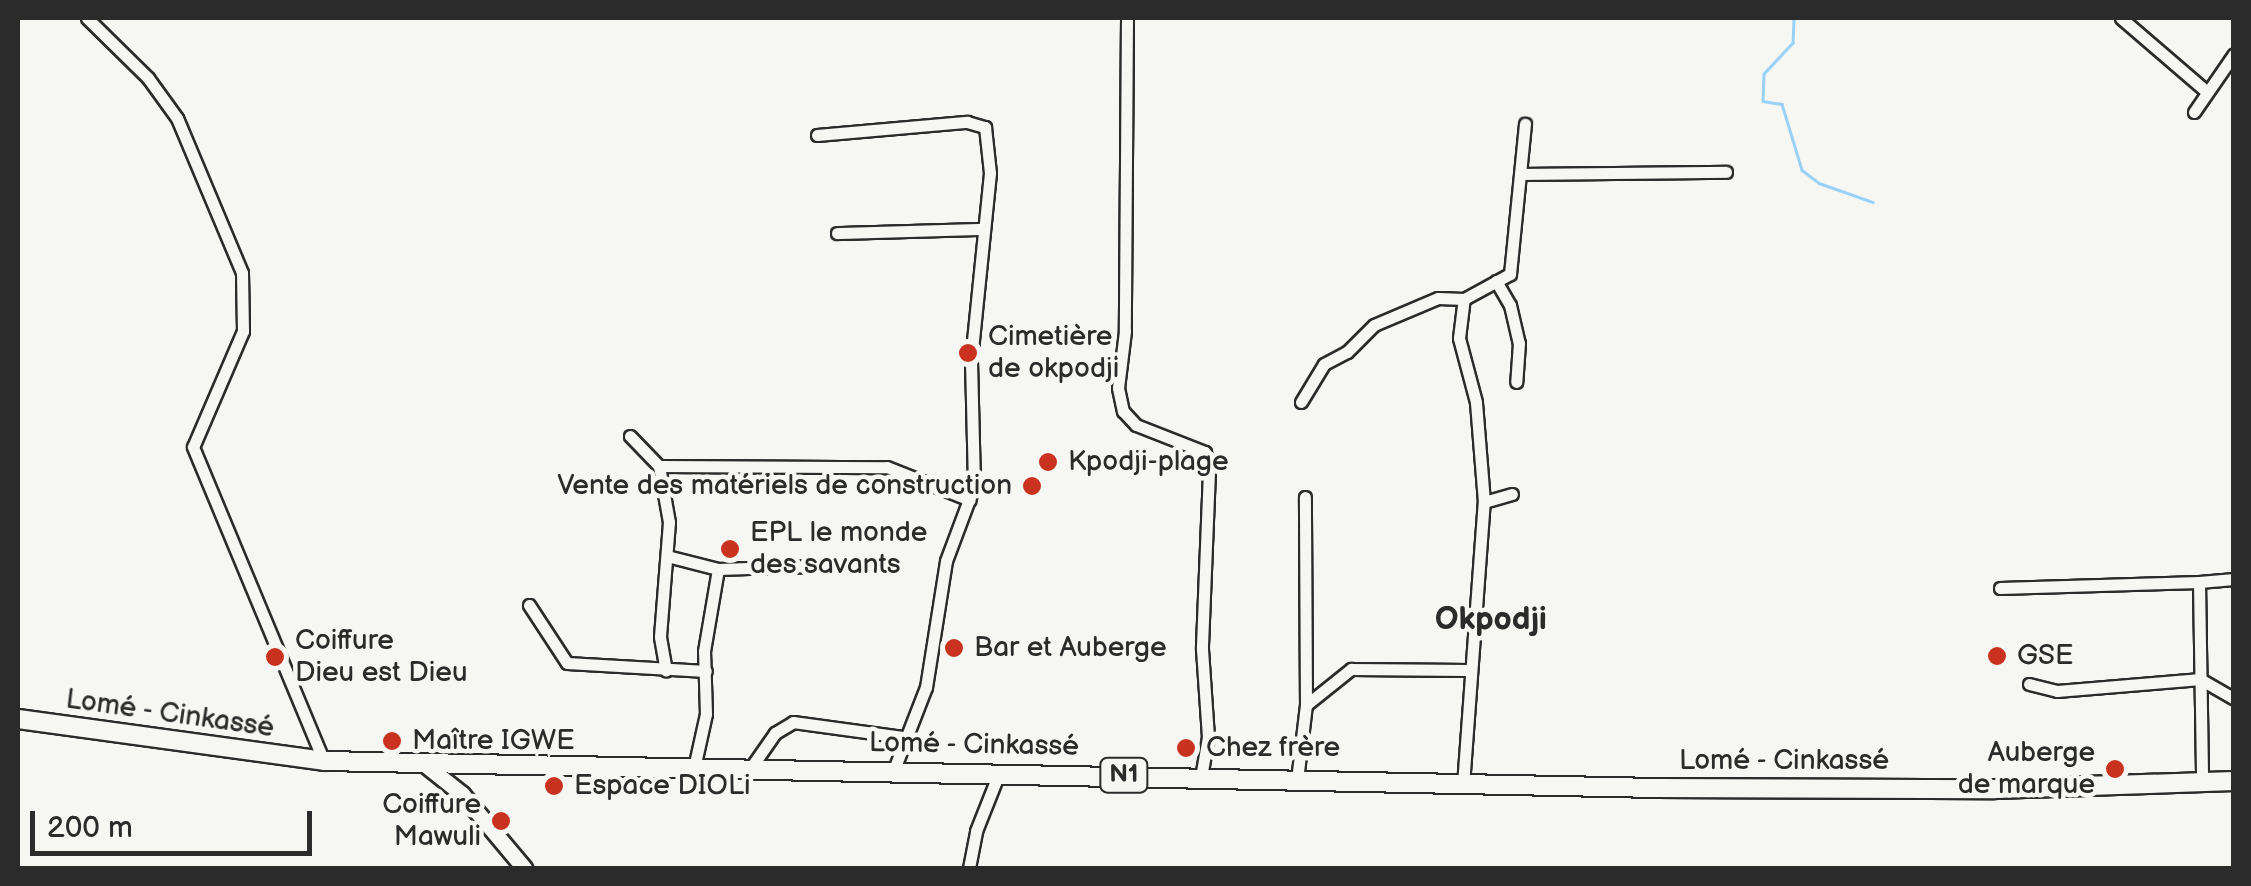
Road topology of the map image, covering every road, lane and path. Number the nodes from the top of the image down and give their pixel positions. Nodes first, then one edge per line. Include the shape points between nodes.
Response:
1 (88, 18) edge
2 (1127, 18) edge
3 (2121, 18) edge
4 (2234, 54) edge
5 (2206, 91) junction
6 (2194, 112) dead end
7 (1525, 124) dead end
8 (817, 135) dead end
9 (1726, 172) dead end
10 (1525, 174) junction
11 (981, 228) junction
12 (837, 234) dead end
13 (1496, 281) junction
14 (1464, 299) junction
15 (1516, 382) dead end
16 (1301, 402) dead end
17 (630, 436) dead end
18 (659, 466) junction
19 (1512, 494) dead end
20 (1305, 497) dead end
21 (970, 500) junction
22 (1484, 502) junction
23 (667, 556) junction
24 (842, 565) dead end
25 (718, 568) junction
26 (2234, 579) edge
27 (2199, 582) junction
28 (2000, 588) dead end
29 (529, 605) dead end
30 (666, 670) junction
31 (1468, 670) junction
32 (706, 671) junction
33 (2200, 679) junction
34 (2028, 684) dead end
35 (2234, 699) edge
36 (1306, 705) junction
37 (18, 718) edge
38 (910, 738) junction
39 (324, 761) junction
40 (423, 762) junction
41 (694, 768) junction
42 (750, 769) junction
43 (893, 772) junction
44 (999, 773) junction
45 (1202, 777) junction
46 (1297, 780) junction
47 (2234, 781) edge
48 (2202, 782) junction
49 (1463, 785) junction
50 (524, 868) edge
51 (970, 868) edge

1 - 39 street via 177,118 242,274 243,331 193,448
2 - 45 street via 1118,388 1123,411 1136,425 1205,452
3 - 5 street
4 - 5 street
5 - 6 street
7 - 10 street
8 - 11 street via 967,122 985,127 990,173
9 - 10 street
10 - 13 street via 1510,274
11 - 12 street
11 - 21 street
13 - 14 street
13 - 15 street via 1518,339
14 - 16 street via 1438,298 1374,325 1324,364
14 - 22 street via 1459,338 1476,402
17 - 18 street
18 - 21 street via 886,467
18 - 23 street via 669,522
19 - 22 street
20 - 36 street
21 - 38 street via 946,561 934,658
22 - 31 street
23 - 25 street
23 - 30 street via 660,638
24 - 25 street
25 - 32 street
26 - 27 street
27 - 28 street
27 - 33 street
29 - 30 street via 566,663
30 - 32 street
31 - 36 street via 1352,669
31 - 49 street
32 - 41 street via 706,714
33 - 34 street via 2056,692
33 - 35 street
33 - 48 street
36 - 46 street
37 - 39 highway, Lomé - Cinkassé / N1
38 - 42 street via 792,722 774,734
38 - 43 street
39 - 40 highway, Lomé - Cinkassé / N1
40 - 41 highway, Lomé - Cinkassé / N1
40 - 50 main road via 462,794
41 - 42 highway, Lomé - Cinkassé / N1
42 - 43 highway, Lomé - Cinkassé / N1
43 - 44 highway, Lomé - Cinkassé / N1
44 - 45 highway, Lomé - Cinkassé / N1
44 - 51 street via 976,831
45 - 46 highway, Lomé - Cinkassé / N1
46 - 49 highway, Lomé - Cinkassé / N1
47 - 48 highway, Lomé - Cinkassé / N1
48 - 49 highway, Lomé - Cinkassé / N1 via 1938,789

